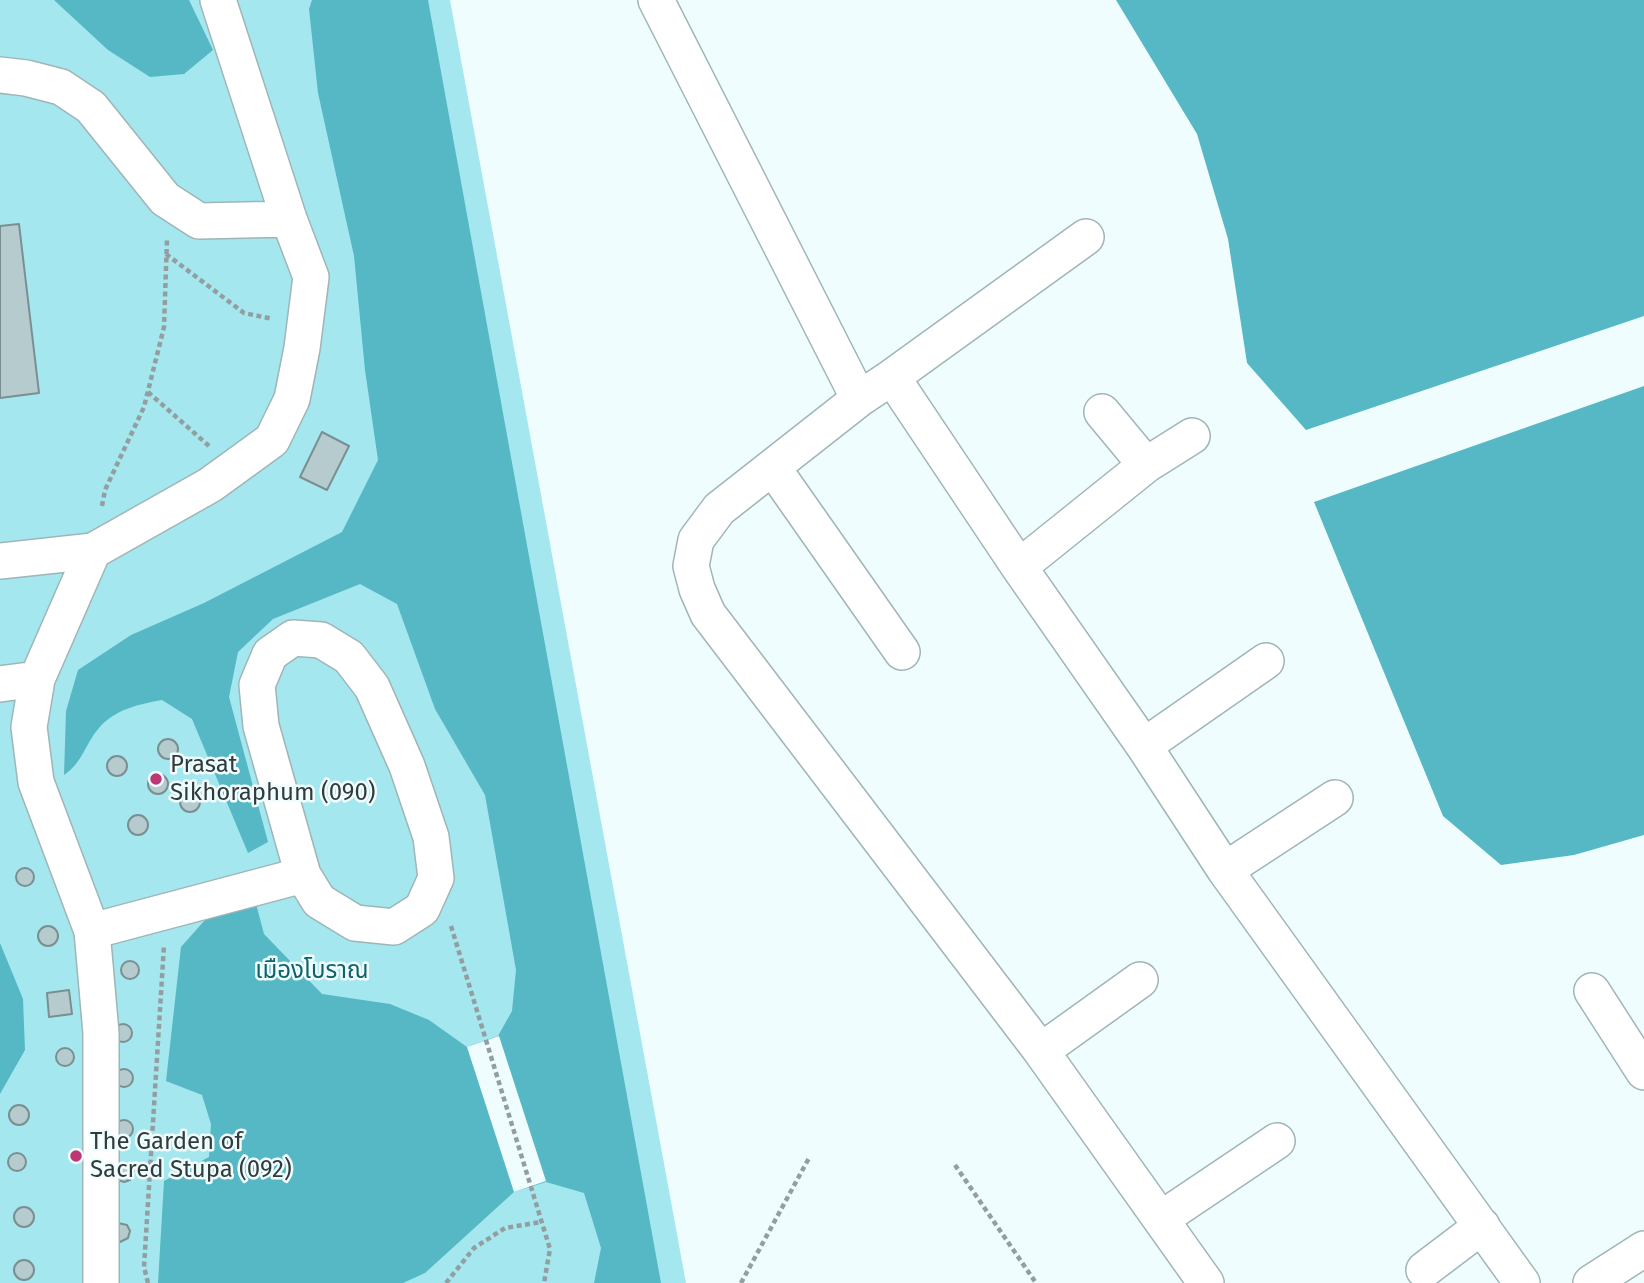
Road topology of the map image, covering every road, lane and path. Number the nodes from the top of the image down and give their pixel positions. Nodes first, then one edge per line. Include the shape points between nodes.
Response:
1 (218, 0) edge
2 (656, 0) edge
3 (0, 75) edge
4 (165, 199) junction
5 (289, 219) junction
6 (1086, 237) dead end
7 (166, 253) junction
8 (305, 326) junction
9 (892, 377) junction
10 (148, 392) junction
11 (859, 399) junction
12 (1102, 412) dead end
13 (1192, 436) dead end
14 (1146, 465) junction
15 (233, 468) junction
16 (773, 468) junction
17 (93, 551) junction
18 (0, 561) edge
19 (1019, 567) junction
20 (902, 652) dead end
21 (1266, 661) dead end
22 (37, 679) junction
23 (0, 684) edge
24 (1144, 746) junction
25 (1335, 798) dead end
26 (1225, 870) junction
27 (303, 875) junction
28 (436, 878) junction
29 (167, 911) junction
30 (92, 932) junction
31 (1140, 980) dead end
32 (1592, 991) dead end
33 (1630, 1025) edge
34 (1041, 1051) junction
35 (1644, 1072) edge
36 (1278, 1140) dead end
37 (809, 1158) dead end
38 (955, 1165) dead end
39 (1161, 1219) junction
40 (541, 1222) junction
41 (1482, 1226) junction
42 (1644, 1249) edge
43 (1424, 1270) dead end
44 (101, 1283) edge
45 (148, 1283) edge
46 (446, 1283) edge
47 (544, 1283) edge
48 (741, 1283) edge
49 (1036, 1283) edge
50 (1206, 1283) edge
51 (1522, 1283) edge
52 (1591, 1283) edge

1 - 5 street
2 - 11 street
3 - 4 street via 61,87 92,107
4 - 5 street via 199,221
4 - 7 path
5 - 8 street via 311,277
6 - 9 street
7 - 8 path via 244,313
7 - 10 path via 164,327
8 - 15 street via 292,399 272,440
9 - 11 street
9 - 19 street
10 - 15 path
10 - 17 path via 105,490
11 - 16 street
12 - 14 street
13 - 14 street
14 - 19 street
15 - 17 street
16 - 20 street
16 - 34 street via 719,509 695,540 691,566 708,614
17 - 18 street
17 - 22 street
19 - 24 street
21 - 24 street
22 - 23 street
22 - 30 street via 29,727 36,782
24 - 26 street
25 - 26 street
26 - 41 street
27 - 28 street via 319,901 355,923 394,927 422,909
27 - 28 street via 261,726 257,685 270,654 293,638 321,640 349,657 372,687 407,766 430,837
27 - 29 street
28 - 40 path
29 - 30 street
29 - 45 path via 144,1267
30 - 44 street via 101,1033
31 - 34 street
32 - 33 street
33 - 35 street
34 - 39 street
36 - 39 street
37 - 48 path
38 - 49 path
39 - 50 street
40 - 46 path via 506,1228 474,1248
40 - 47 path via 550,1249
41 - 43 street
41 - 51 street
42 - 52 street

